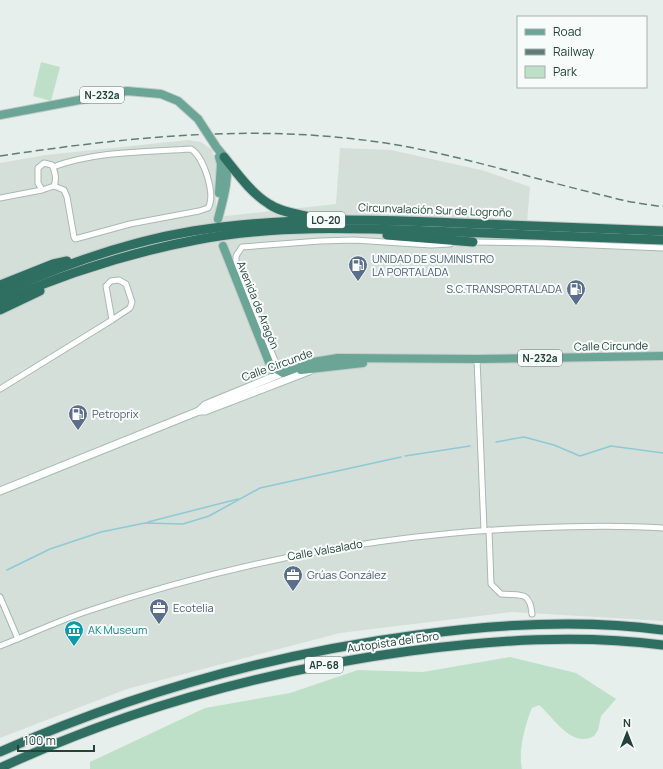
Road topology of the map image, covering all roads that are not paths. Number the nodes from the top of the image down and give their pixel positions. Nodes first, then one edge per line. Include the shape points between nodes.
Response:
1 (0, 115) edge
2 (215, 144) junction
3 (224, 157) junction
4 (53, 166) junction
5 (54, 186) junction
6 (42, 190) junction
7 (0, 198) edge
8 (218, 205) junction
9 (209, 208) junction
10 (319, 220) junction
11 (356, 229) junction
12 (663, 231) edge
13 (663, 240) edge
14 (473, 242) junction
15 (223, 246) dead end
16 (663, 248) edge
17 (92, 256) junction
18 (125, 258) junction
19 (0, 285) edge
20 (0, 293) edge
21 (0, 302) edge
22 (0, 310) edge
23 (112, 320) junction
24 (663, 356) edge
25 (416, 359) junction
26 (478, 359) junction
27 (313, 370) junction
28 (276, 372) junction
29 (0, 389) edge
30 (246, 395) junction
31 (199, 411) junction
32 (0, 491) edge
33 (663, 528) edge
34 (486, 530) junction
35 (0, 597) edge
36 (532, 614) dead end
37 (663, 630) edge
38 (18, 639) junction
39 (663, 645) edge
40 (0, 646) edge
41 (0, 752) edge
42 (0, 768) edge

1 - 2 main road, N-232a, bridge via 127,91 161,94 178,101 198,119
2 - 3 main road, N-232a
2 - 8 main road, N-232a via 221,164
3 - 8 main road, N-232a via 227,167 226,181 218,219
3 - 10 highway via 268,204
4 - 5 street via 56,176
4 - 6 street via 44,163 38,168 38,183
4 - 9 street via 68,161 129,153 191,149 204,164
5 - 6 street
5 - 9 street via 64,190 67,197 76,239 130,224
6 - 7 street
8 - 9 street
10 - 12 highway, Circunvalación Sur de Logroño / LO-20
10 - 17 highway, Circunvalación Sur de Logroño / LO-20 via 228,226 156,239
11 - 13 highway, Circunvalación Sur de Logroño / LO-20
11 - 14 highway via 377,234
11 - 18 highway, Circunvalación Sur de Logroño / LO-20 via 287,230 228,235 196,240
14 - 16 street
14 - 28 street via 431,245 354,240 242,247 236,256 236,264 276,363
15 - 28 main road, Avenida de Aragón
17 - 19 highway via 53,264
17 - 20 highway, Circunvalación Sur de Logroño / LO-20
18 - 21 highway, Circunvalación Sur de Logroño / LO-20 via 64,275
18 - 22 highway via 47,287
23 - 23 street via 130,308 132,302 126,284 120,280 111,281 106,286
23 - 29 street
24 - 26 main road, Calle Circunde / N-232a
25 - 26 main road, Calle Circunde / N-232a
25 - 27 main road, Calle Circunde / N-232a via 409,362 342,364
25 - 28 main road, Calle Circunde / N-232a via 338,358
26 - 34 street
27 - 28 main road, N-232a via 303,369 282,377
27 - 30 main road, Calle Circunde
28 - 30 main road via 273,380 254,388
28 - 31 main road, Calle Circunde via 205,405
30 - 31 main road, Calle Circunde
31 - 32 main road, Calle Circunde
33 - 34 street, Calle Valsalado via 567,526
34 - 36 street via 491,584 501,594 527,596
34 - 38 street, Calle Valsalado via 374,542 266,561 84,612
35 - 38 street
37 - 41 highway, Autopista del Ebro / AP-68 via 580,624 505,626 422,634 329,649 248,667 157,692 85,717
38 - 40 street, Calle Valsalado
39 - 42 highway, Autopista del Ebro / AP-68 via 579,639 508,641 426,649 325,665 225,688 152,709 80,734

